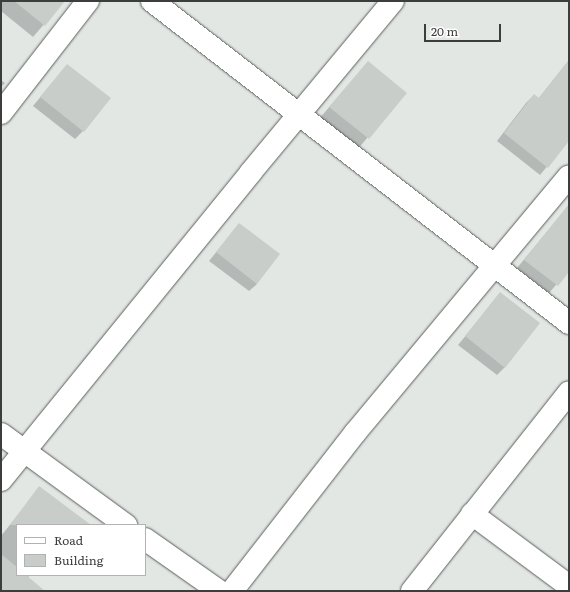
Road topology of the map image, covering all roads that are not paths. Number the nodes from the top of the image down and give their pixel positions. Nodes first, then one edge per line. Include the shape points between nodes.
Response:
1 (88, 1) edge
2 (152, 1) edge
3 (393, 1) edge
4 (1, 114) edge
5 (299, 114) junction
6 (569, 176) edge
7 (496, 264) junction
8 (569, 323) edge
9 (569, 392) edge
10 (1, 434) edge
11 (24, 452) junction
12 (1, 480) edge
13 (472, 514) junction
14 (125, 524) edge
15 (146, 539) edge
16 (569, 586) edge
17 (219, 591) edge
18 (232, 591) edge
19 (412, 591) edge

1 - 4 street
2 - 5 street
3 - 5 street
5 - 7 street
5 - 11 street
6 - 7 street
7 - 8 street
7 - 18 street via 356,434
9 - 13 street
10 - 11 street
11 - 12 street
11 - 14 street
13 - 16 street
13 - 19 street
15 - 17 street

